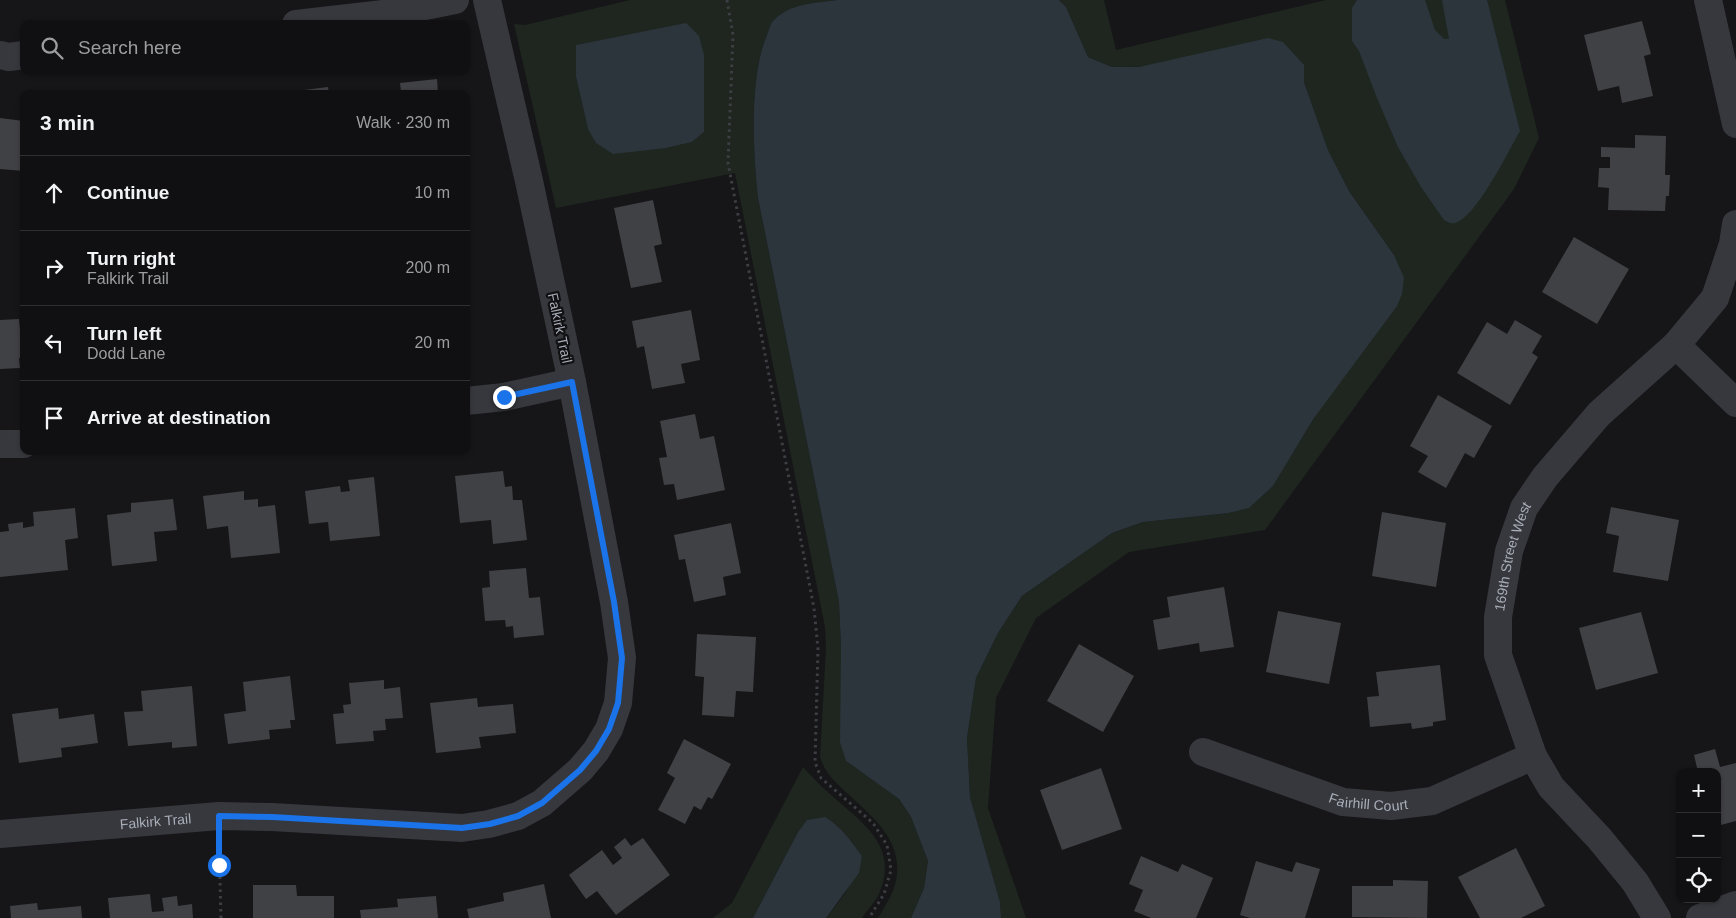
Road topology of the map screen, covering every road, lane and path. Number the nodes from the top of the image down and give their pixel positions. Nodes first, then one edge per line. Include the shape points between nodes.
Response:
1 (455, 0) edge
2 (487, 0) edge
3 (727, 0) edge
4 (1708, 0) edge
5 (331, 20) edge
6 (0, 55) edge
7 (20, 56) edge
8 (1736, 124) edge
9 (1736, 224) edge
10 (1676, 345) junction
11 (572, 382) junction
12 (470, 401) edge
13 (1736, 403) edge
14 (0, 444) edge
15 (20, 444) edge
16 (1203, 752) dead end
17 (1533, 756) junction
18 (219, 816) junction
19 (0, 834) edge
20 (1736, 904) edge
21 (221, 918) edge
22 (869, 918) edge
23 (1657, 918) edge
24 (1700, 918) edge

1 - 5 street via 391,13
2 - 11 street, Falkirk Trail
3 - 22 path via 733,35 728,163 814,608 818,649 815,762 821,778 873,823 887,845 891,870 884,894
4 - 8 street
6 - 7 street
9 - 10 street, 169th Street West via 1733,244 1715,298
10 - 13 street
10 - 17 street, 169th Street West via 1599,414 1545,477 1524,508 1509,551 1498,617 1498,655
11 - 12 street via 504,397
11 - 18 street, Falkirk Trail via 622,658 618,703 609,729 596,751 580,770 542,803 518,816 490,824 462,828
14 - 15 street
16 - 17 street, Fairhill Court via 1343,802 1391,806 1432,801
17 - 23 street, 169th Street West via 1551,787 1635,882
18 - 19 street, Falkirk Trail
18 - 21 path
20 - 24 street

